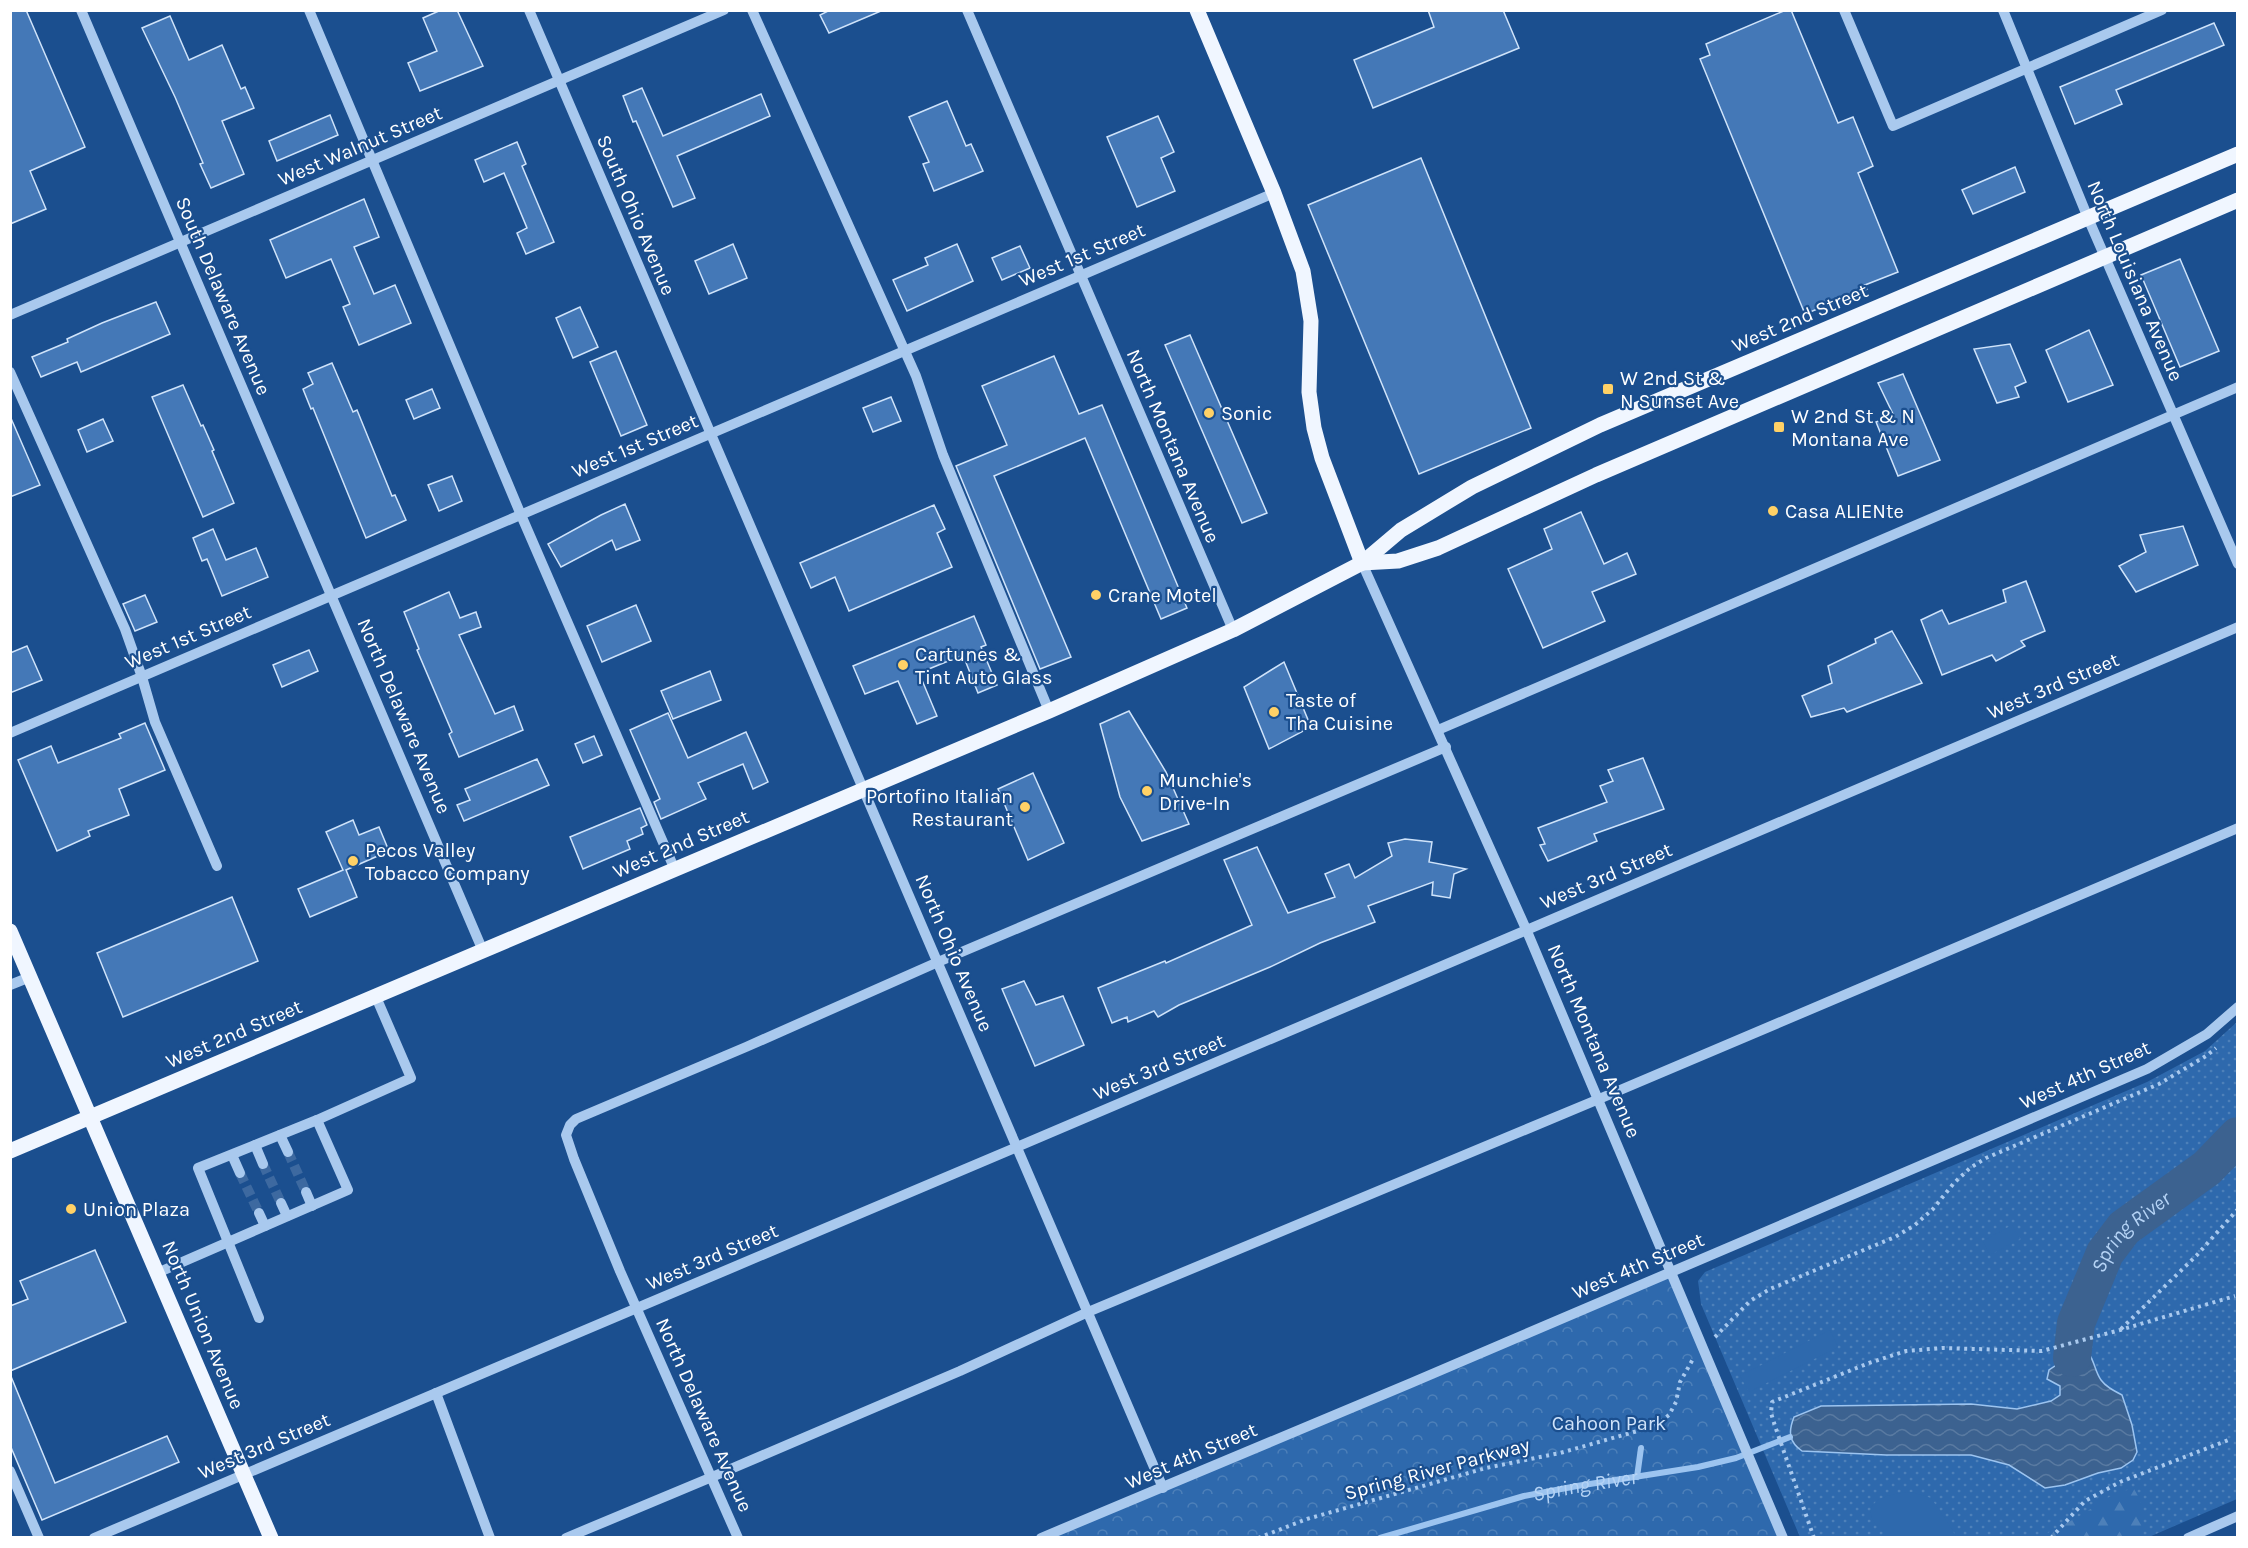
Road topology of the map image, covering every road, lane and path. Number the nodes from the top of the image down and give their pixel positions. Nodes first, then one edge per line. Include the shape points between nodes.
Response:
1 (81, 10) edge
2 (309, 10) edge
3 (530, 10) edge
4 (724, 10) edge
5 (752, 10) edge
6 (966, 10) edge
7 (1197, 10) edge
8 (1844, 10) edge
9 (2002, 10) edge
10 (2162, 10) edge
11 (2027, 69) junction
12 (560, 80) junction
13 (2238, 154) edge
14 (373, 160) junction
15 (1274, 193) junction
16 (2238, 200) edge
17 (2088, 218) junction
18 (181, 242) junction
19 (2105, 257) junction
20 (1080, 276) junction
21 (10, 315) edge
22 (904, 351) junction
23 (10, 372) edge
24 (2238, 387) edge
25 (2173, 414) junction
26 (710, 434) junction
27 (521, 514) junction
28 (1362, 563) junction
29 (2238, 564) edge
30 (333, 595) junction
31 (2238, 627) edge
32 (1233, 630) junction
33 (142, 676) junction
34 (1049, 711) junction
35 (1438, 730) junction
36 (10, 733) edge
37 (1446, 747) junction
38 (864, 790) junction
39 (2238, 828) edge
40 (217, 866) dead end
41 (675, 870) junction
42 (1526, 929) junction
43 (10, 931) edge
44 (483, 951) junction
45 (938, 962) junction
46 (30, 977) junction
47 (10, 985) edge
48 (376, 997) junction
49 (2238, 1007) edge
50 (2222, 1043) dead end
51 (1599, 1099) junction
52 (90, 1117) junction
53 (317, 1120) junction
54 (280, 1135) junction
55 (255, 1145) junction
56 (1017, 1147) junction
57 (10, 1151) edge
58 (288, 1152) tunnel mouth
59 (232, 1155) junction
60 (263, 1164) tunnel mouth
61 (240, 1173) tunnel mouth
62 (306, 1192) tunnel mouth
63 (281, 1203) tunnel mouth
64 (312, 1206) junction
65 (2238, 1209) edge
66 (259, 1213) tunnel mouth
67 (288, 1216) junction
68 (265, 1226) junction
69 (228, 1242) junction
70 (1672, 1270) junction
71 (157, 1273) junction
72 (2235, 1296) dead end
73 (637, 1308) junction
74 (1088, 1312) junction
75 (259, 1318) dead end
76 (2120, 1330) junction
77 (1704, 1349) junction
78 (436, 1393) junction
79 (2231, 1439) dead end
80 (10, 1471) edge
81 (244, 1474) junction
82 (712, 1478) junction
83 (1163, 1488) junction
84 (2238, 1516) edge
85 (39, 1538) edge
86 (94, 1538) edge
87 (271, 1538) edge
88 (490, 1538) edge
89 (566, 1538) edge
90 (738, 1538) edge
91 (1041, 1538) edge
92 (1258, 1538) edge
93 (1783, 1538) edge
94 (1814, 1538) edge
95 (2051, 1538) edge
96 (2188, 1538) edge

1 - 18 street, South Delaware Avenue
2 - 14 street
3 - 12 street, South Ohio Avenue
4 - 12 street, West Walnut Street
5 - 22 street
6 - 20 street, North Montana Avenue
7 - 15 main road
8 - 11 street via 1893,126
9 - 11 street, North Louisiana Avenue
10 - 11 street
11 - 17 street, North Louisiana Avenue
12 - 14 street, West Walnut Street
12 - 26 street, South Ohio Avenue
13 - 17 main road, West 2nd Street
14 - 18 street, West Walnut Street
14 - 27 street
15 - 20 street, West 1st Street
15 - 28 main road via 1305,280 1314,429
16 - 19 main road, West 2nd Street
17 - 19 street, North Louisiana Avenue
17 - 28 main road, West 2nd Street via 1600,425 1472,487 1401,530
18 - 21 street, West Walnut Street
18 - 30 street, South Delaware Avenue
19 - 25 street, North Louisiana Avenue
19 - 28 main road, West 2nd Street via 1596,475 1438,548 1398,561
20 - 22 street, West 1st Street
20 - 32 street, North Montana Avenue
22 - 26 street, West 1st Street
22 - 34 street
23 - 33 street via 125,629
24 - 25 street
25 - 29 street, North Louisiana Avenue
25 - 35 street
26 - 27 street, West 1st Street
26 - 38 street, North Ohio Avenue
27 - 30 street, West 1st Street
27 - 41 street
28 - 32 main road, West 2nd Street
28 - 35 street, North Montana Avenue
30 - 33 street, West 1st Street
30 - 44 street, North Delaware Avenue
31 - 42 street, West 3rd Street
32 - 34 main road, West 2nd Street
33 - 36 street, West 1st Street
33 - 40 street via 155,722
34 - 38 main road, West 2nd Street
35 - 37 street, North Montana Avenue
37 - 42 street, North Montana Avenue
37 - 45 street, North Delaware Avenue
38 - 41 main road, West 2nd Street
38 - 45 street, North Ohio Avenue
39 - 51 street
41 - 44 main road, West 2nd Street
42 - 51 street, North Montana Avenue
42 - 56 street, West 3rd Street
43 - 46 main road, North Union Avenue
44 - 48 main road, West 2nd Street
45 - 56 street, North Ohio Avenue
45 - 73 street, North Delaware Avenue via 588,1112 570,1125 566,1135 574,1159
46 - 47 street
46 - 52 main road, North Union Avenue
48 - 52 main road, West 2nd Street
48 - 53 street via 411,1078
49 - 70 street, West 4th Street via 2207,1034 2147,1069
50 - 77 path, Spring River Parkway via 2159,1084 1986,1158 1954,1183 1934,1209 1915,1225 1750,1300
51 - 70 street, North Montana Avenue
51 - 74 street
52 - 57 main road, West 2nd Street
52 - 71 main road, North Union Avenue
53 - 54 street
53 - 64 street via 348,1190
54 - 55 street
54 - 58 street
55 - 59 street
55 - 60 street
56 - 73 street, West 3rd Street
56 - 74 street, North Ohio Avenue
59 - 61 street
59 - 69 street via 198,1168
62 - 64 street
63 - 67 street
64 - 67 street
65 - 76 path
66 - 68 street
67 - 68 street
68 - 69 street
69 - 71 street
69 - 75 street
70 - 77 street, North Montana Avenue
70 - 83 street, West 4th Street
71 - 81 main road, North Union Avenue
72 - 76 path
73 - 78 street, West 3rd Street
73 - 82 street, North Delaware Avenue
74 - 82 street
74 - 83 street, North Ohio Avenue
76 - 94 path via 2042,1351 1906,1351 1772,1402 1775,1426
77 - 92 path, Spring River Parkway via 1687,1368 1669,1415 1655,1426 1560,1453 1486,1468 1308,1519
77 - 93 street, North Montana Avenue
78 - 81 street, West 3rd Street
78 - 88 street
79 - 95 path via 2120,1482 2085,1501
80 - 85 street
81 - 86 street, West 3rd Street
81 - 87 main road, North Union Avenue
82 - 89 street
82 - 90 street, North Delaware Avenue
83 - 91 street, West 4th Street
84 - 96 street

